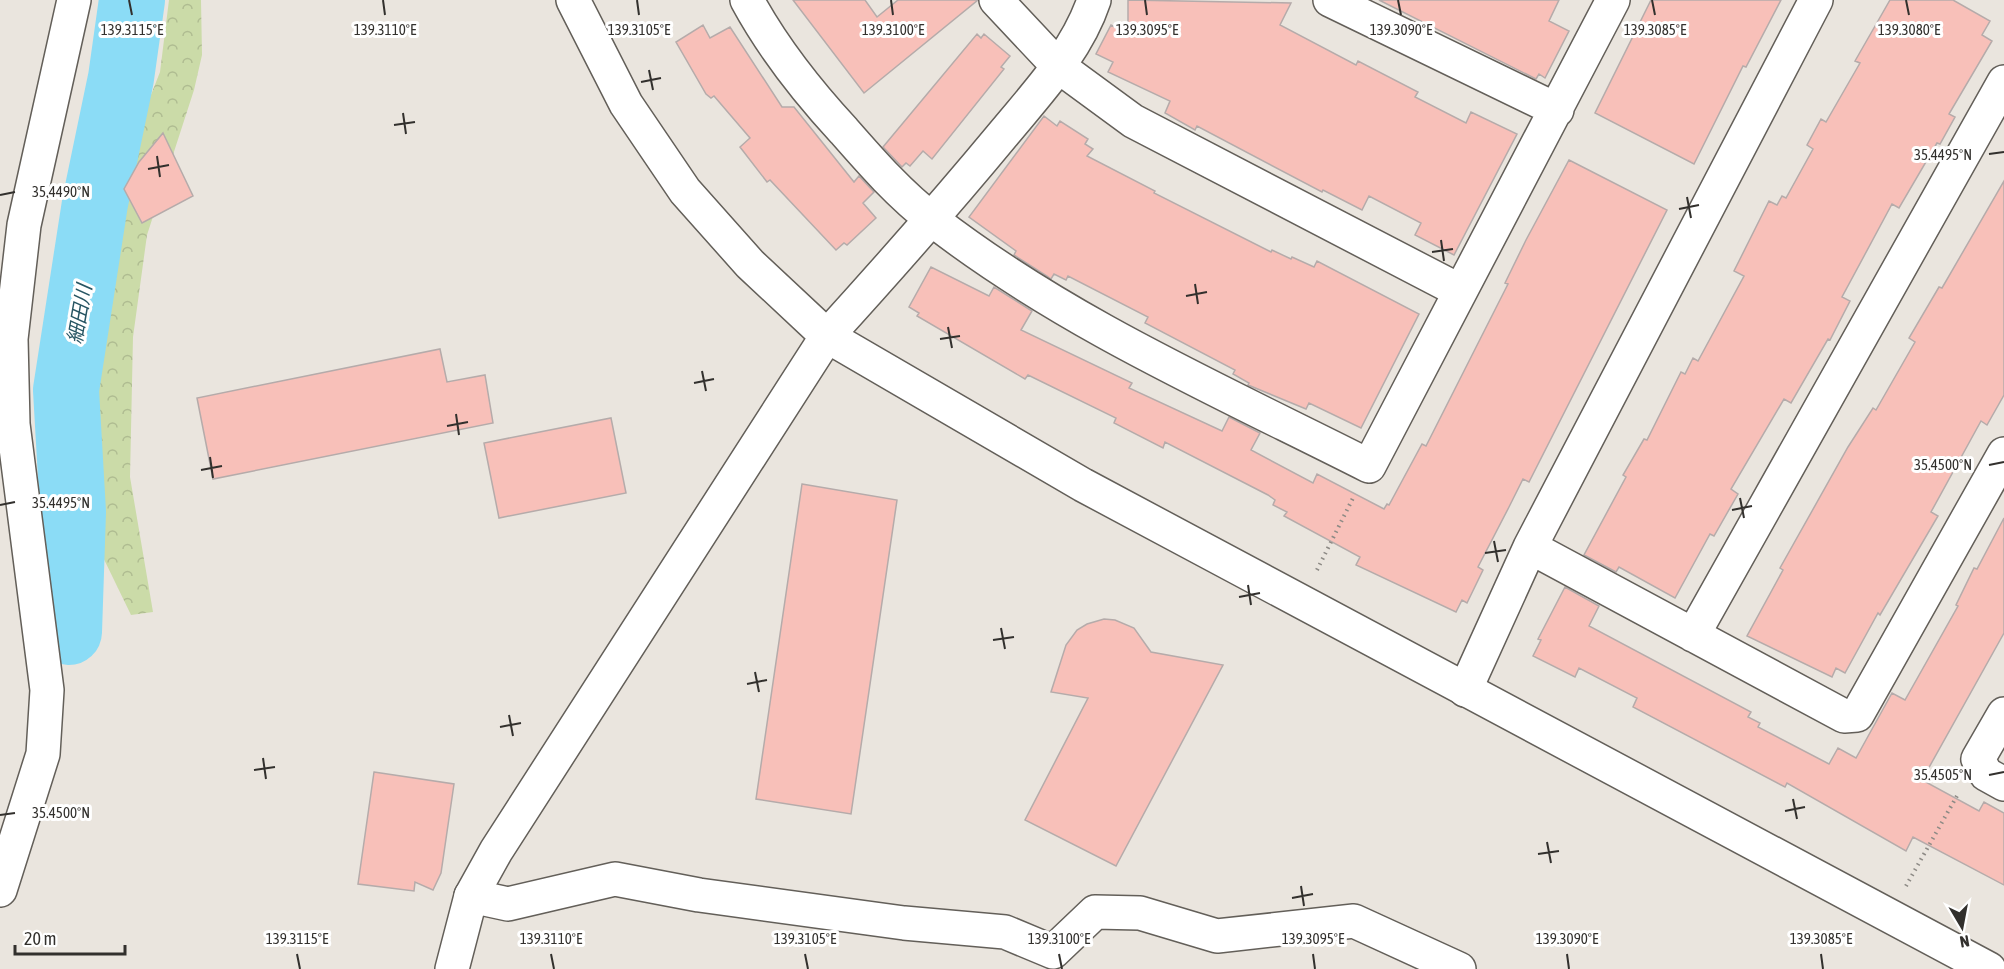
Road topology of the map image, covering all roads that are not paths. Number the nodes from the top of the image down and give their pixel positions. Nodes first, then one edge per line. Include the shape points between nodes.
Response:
1 (74, 0) edge
2 (573, 0) edge
3 (747, 0) edge
4 (996, 0) edge
5 (1094, 0) edge
6 (1330, 0) edge
7 (1613, 0) edge
8 (1816, 0) edge
9 (1058, 66) junction
10 (2004, 82) edge
11 (1557, 110) junction
12 (933, 220) junction
13 (1460, 291) junction
14 (827, 336) junction
15 (2004, 454) edge
16 (1530, 547) junction
17 (1693, 635) junction
18 (1465, 690) junction
19 (2004, 714) edge
20 (2004, 784) edge
21 (0, 890) edge
22 (471, 896) junction
23 (452, 969) edge
24 (1459, 969) edge
25 (1989, 969) edge

1 - 21 street via 24,225 11,339 13,424 47,690 43,754
2 - 14 street via 626,104 685,191 750,264
3 - 12 street via 807,92 887,179
4 - 9 street
5 - 9 street
6 - 11 street
7 - 11 street
8 - 16 street
9 - 12 street
9 - 13 street via 1133,121
10 - 17 street
11 - 13 street
12 - 13 street via 1012,278 1100,330 1369,466
12 - 14 street
14 - 18 street via 1083,485
14 - 22 street via 496,851
15 - 17 street via 1857,715 1844,716
16 - 17 street
16 - 18 street
18 - 25 street
19 - 20 street via 1978,759 1986,774
22 - 23 street
22 - 24 street via 508,904 615,879 892,922 1005,932 1053,952 1095,912 1140,913 1217,936 1354,921

